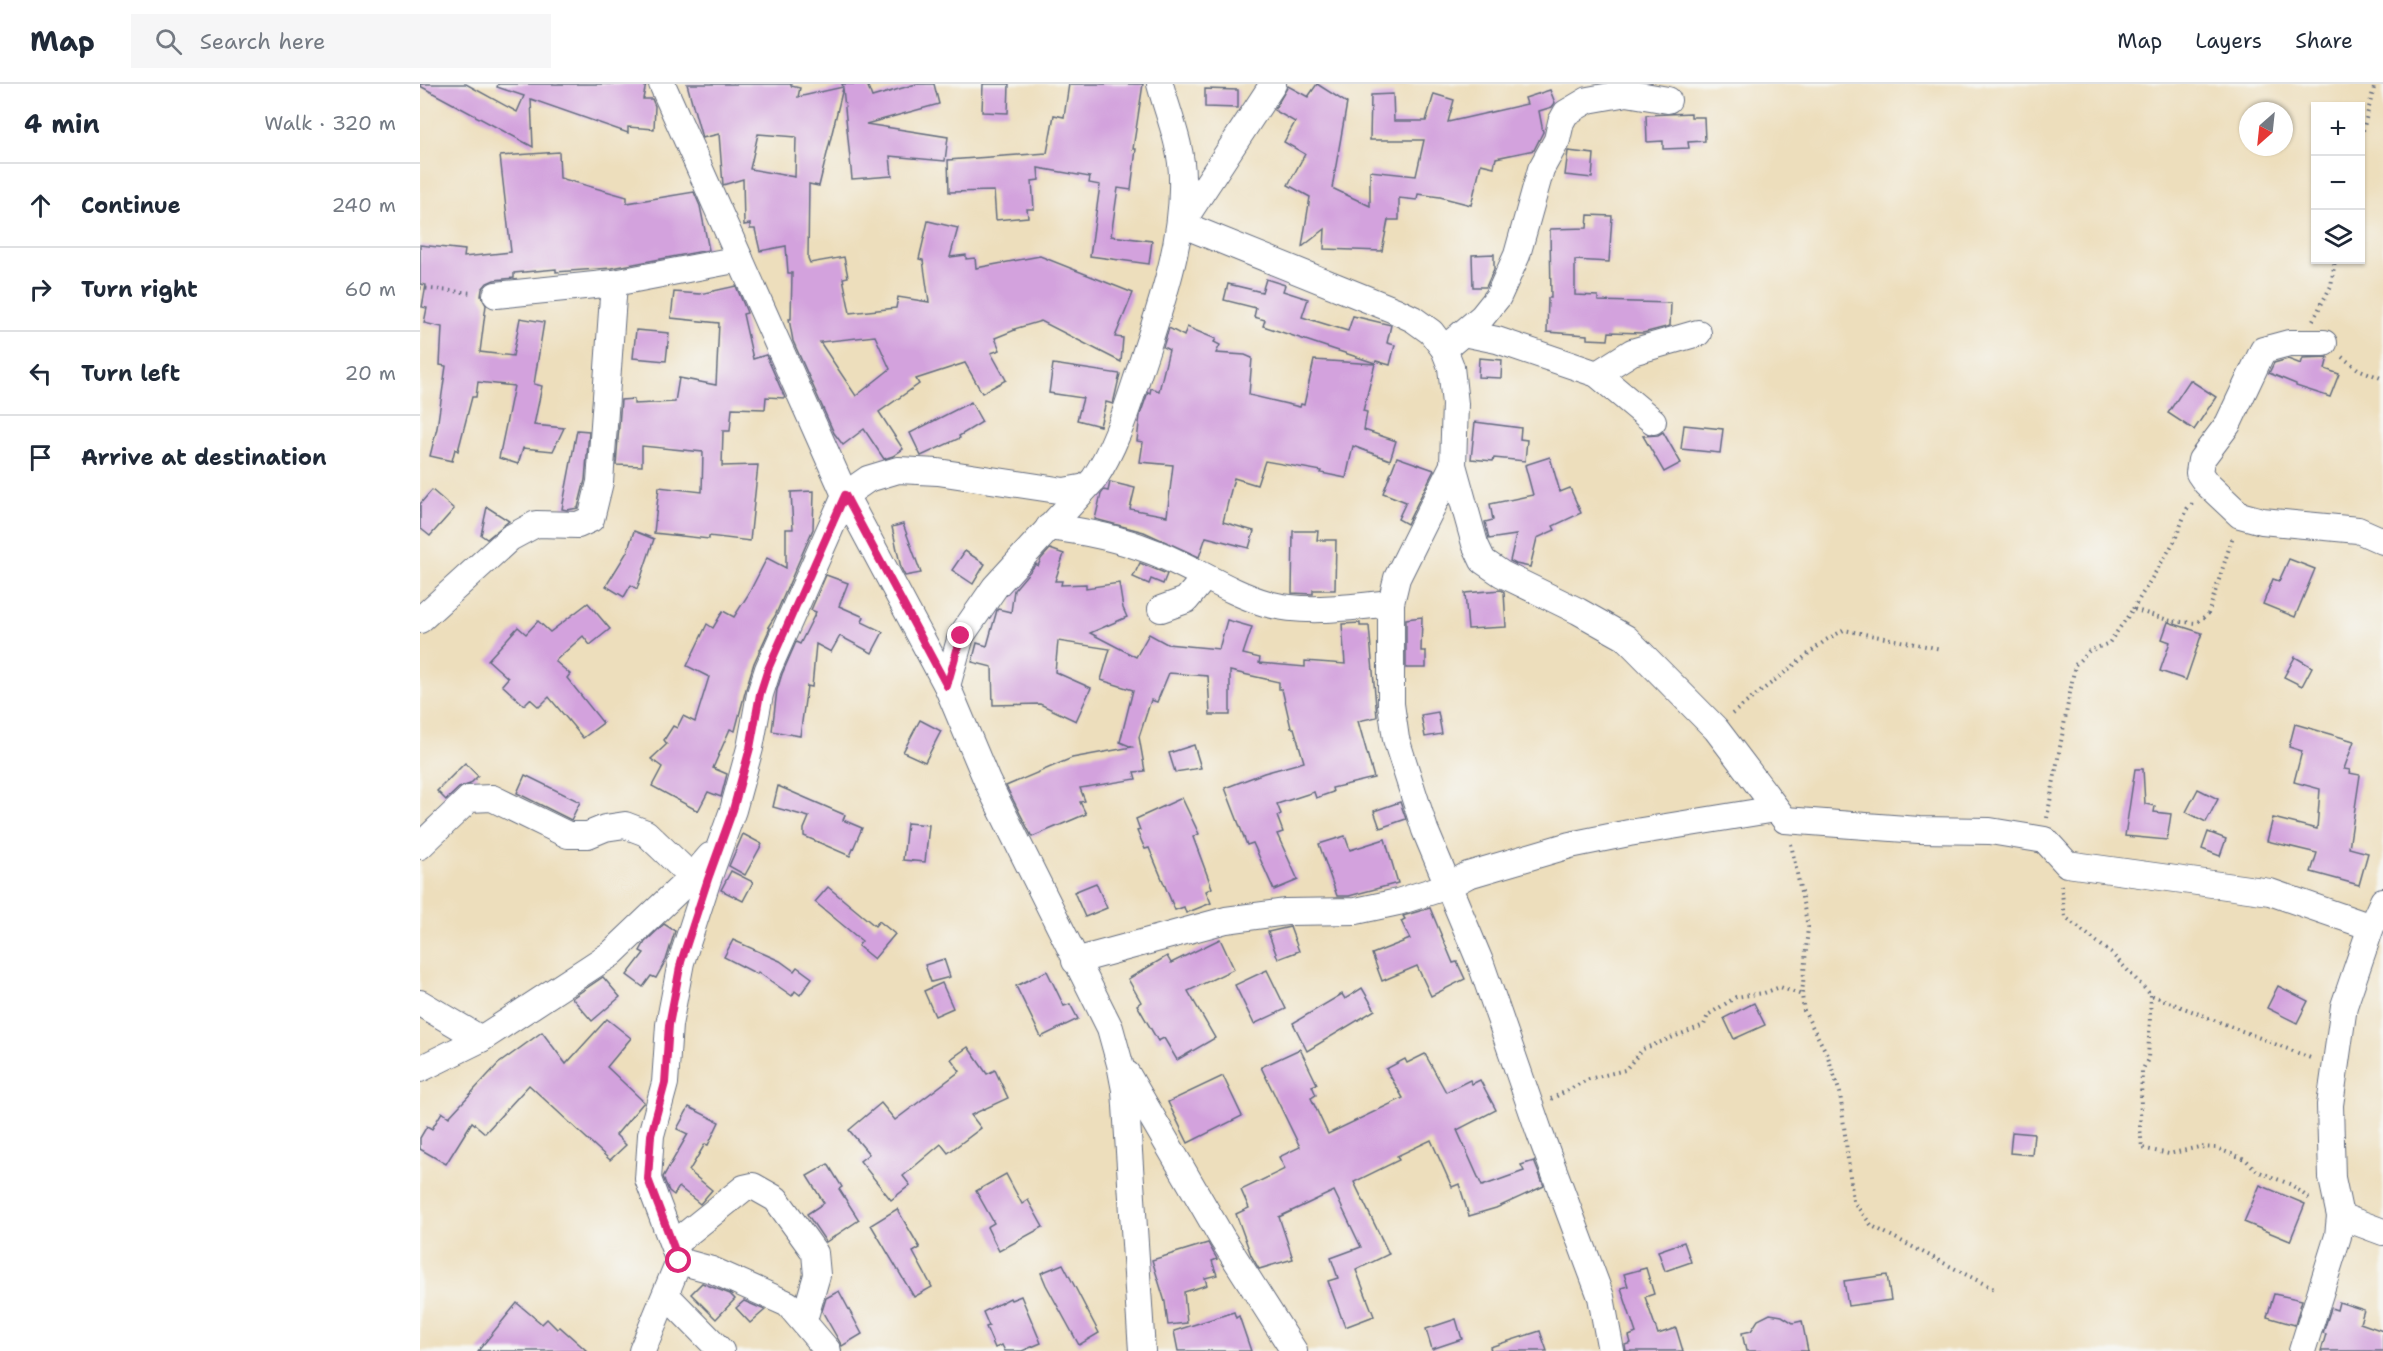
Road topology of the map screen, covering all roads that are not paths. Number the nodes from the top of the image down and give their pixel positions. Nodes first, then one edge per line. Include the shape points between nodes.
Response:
1 (662, 84) edge
2 (1160, 84) edge
3 (1273, 84) edge
4 (1668, 100) dead end
5 (1181, 224) junction
6 (740, 259) junction
7 (614, 283) junction
8 (496, 295) road end
9 (1698, 333) dead end
10 (1454, 341) junction
11 (2324, 343) road end
12 (1597, 374) junction
13 (1653, 422) dead end
14 (1454, 465) junction
15 (1086, 487) junction
16 (845, 495) junction
17 (1049, 527) junction
18 (2383, 541) edge
19 (1205, 577) junction
20 (1391, 603) junction
21 (1161, 609) dead end
22 (420, 620) edge
23 (947, 686) junction
24 (1781, 815) junction
25 (722, 842) junction
26 (420, 846) edge
27 (692, 877) junction
28 (1448, 886) junction
29 (2383, 901) edge
30 (2371, 927) junction
31 (1075, 961) junction
32 (420, 1003) edge
33 (481, 1040) junction
34 (1120, 1064) junction
35 (420, 1069) edge
36 (2340, 1216) junction
37 (2383, 1232) edge
38 (677, 1252) junction
39 (666, 1294) junction
40 (804, 1320) junction
41 (642, 1351) edge
42 (721, 1351) edge
43 (828, 1351) edge
44 (1142, 1351) edge
45 (1294, 1351) edge
46 (1611, 1351) edge
47 (2302, 1351) edge

1 - 6 street
2 - 5 street via 1182,175
3 - 5 street
4 - 10 street via 1627,93 1588,100 1566,113 1541,169 1517,255 1498,297
5 - 10 street via 1413,319
5 - 15 street via 1153,330 1119,430 1107,460
6 - 7 street
6 - 16 street
7 - 8 street
7 - 22 street via 600,482 591,519 578,525 536,524 510,538
9 - 12 street via 1632,351
10 - 12 street via 1497,340
10 - 14 street
11 - 18 street via 2289,343 2264,350 2228,424 2201,460 2199,473 2240,515 2262,521 2358,530
12 - 13 street
14 - 20 street via 1397,578
14 - 24 street via 1483,561 1626,638 1716,729
15 - 16 street via 1064,491 938,472 898,470 868,479
15 - 17 street
16 - 23 street
16 - 25 street via 768,669
17 - 19 street via 1086,531 1151,551
17 - 23 street via 995,586 961,636
19 - 20 street via 1269,604 1336,609
19 - 21 street via 1186,600
20 - 28 street via 1390,704 1396,740
23 - 31 street via 987,781
24 - 28 street via 1698,820 1570,845 1468,875
24 - 30 street via 1919,830 1990,831 2045,840 2067,864 2270,892
25 - 27 street
25 - 38 street via 681,962 669,1025 665,1083 651,1135 648,1179
26 - 27 street via 469,799 492,798 568,835 588,835 625,825 645,833
27 - 33 street via 610,954
28 - 31 street via 1356,911 1286,912 1226,920
28 - 46 street via 1481,964 1601,1297
29 - 30 street
30 - 36 street via 2344,1006 2330,1105 2332,1178
31 - 34 street via 1110,1028
32 - 33 street
33 - 35 street
34 - 44 street
34 - 45 street
36 - 37 street
36 - 47 street via 2329,1269
38 - 39 street
38 - 40 street via 788,1304
38 - 40 street via 744,1188 762,1190 776,1199 815,1253 817,1275
39 - 41 street
39 - 42 street
40 - 43 street

